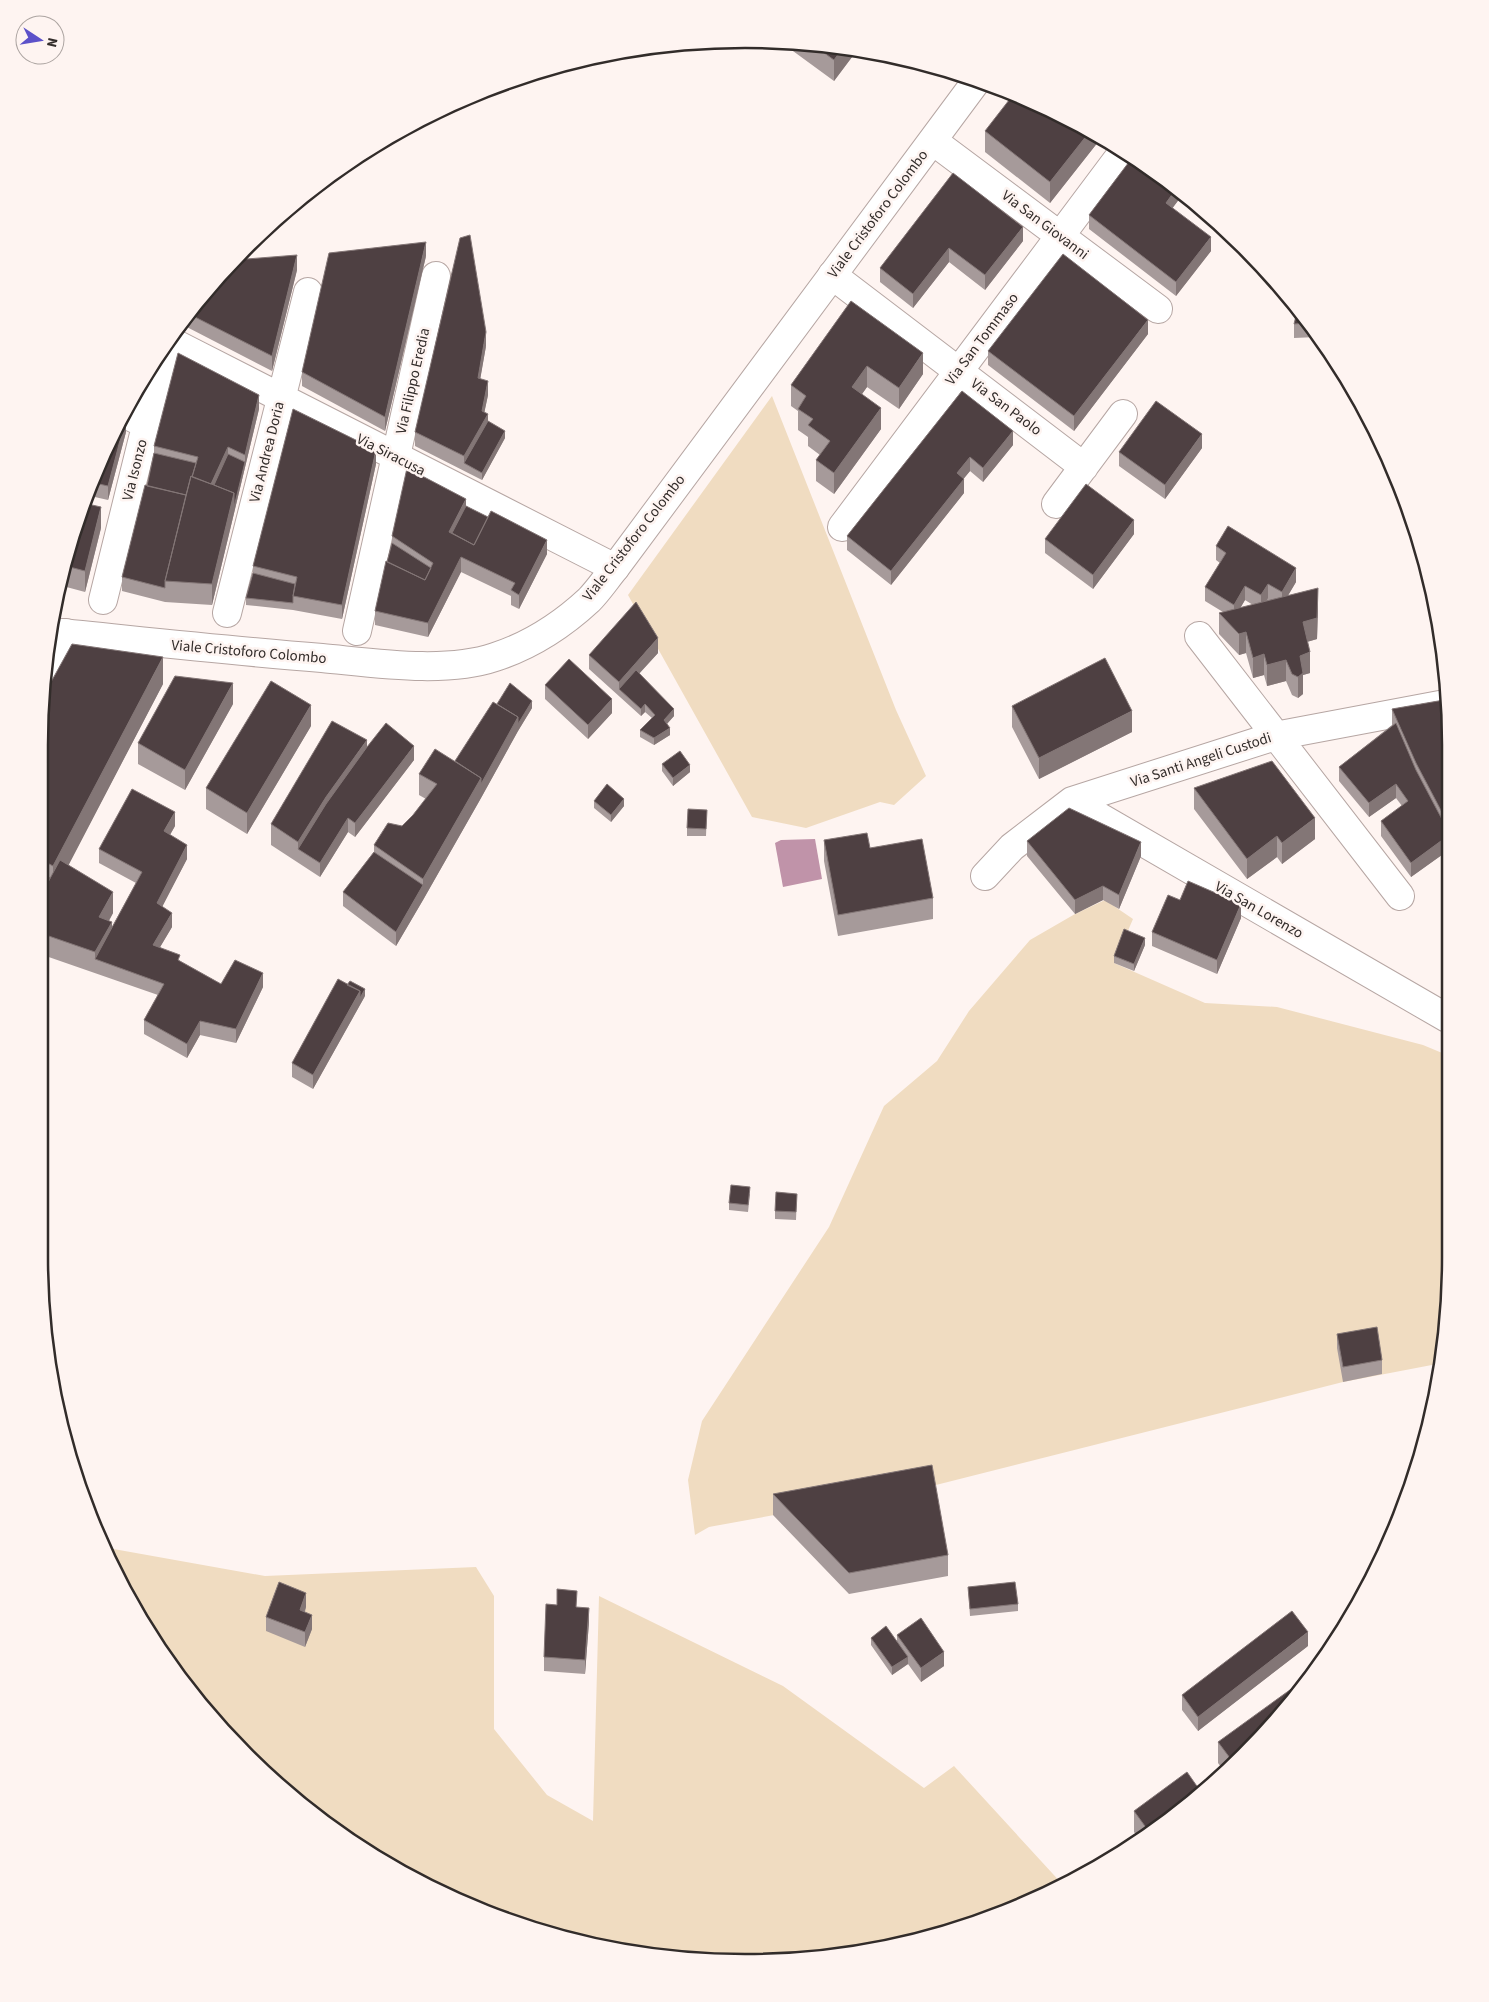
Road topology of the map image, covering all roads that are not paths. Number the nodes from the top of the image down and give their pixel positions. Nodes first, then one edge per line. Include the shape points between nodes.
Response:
1 (973, 86) edge
2 (932, 141) junction
3 (1119, 157) edge
4 (1060, 236) junction
5 (832, 275) junction
6 (436, 276) dead end
7 (308, 292) dead end
8 (1158, 309) dead end
9 (174, 345) edge
10 (958, 371) junction
11 (153, 377) edge
12 (281, 398) junction
13 (1123, 414) dead end
14 (136, 419) edge
15 (396, 458) junction
16 (1084, 467) junction
17 (1056, 504) dead end
18 (842, 527) dead end
19 (614, 568) junction
20 (103, 600) dead end
21 (227, 613) dead end
22 (357, 631) dead end
23 (59, 633) edge
24 (1199, 636) dead end
25 (54, 648) edge
26 (1440, 705) edge
27 (1275, 736) junction
28 (1072, 801) junction
29 (985, 876) dead end
30 (1400, 896) dead end
31 (1442, 1015) edge

1 - 2 street, Viale Cristoforo Colombo
2 - 4 street, Via San Giovanni
2 - 5 street, Viale Cristoforo Colombo
3 - 4 street, Via San Tommaso
4 - 8 street, Via San Giovanni
4 - 10 street, Via San Tommaso
5 - 10 street, Via San Paolo
5 - 19 street, Viale Cristoforo Colombo
6 - 15 street, Via Filippo Eredia
7 - 12 street, Via Andrea Doria
9 - 12 street, Via Siracusa
10 - 16 street, Via San Paolo
10 - 18 street, Via San Tommaso
11 - 14 street, Via Isonzo
12 - 15 street, Via Siracusa
12 - 21 street, Via Andrea Doria
13 - 16 street
14 - 20 street, Via Isonzo
15 - 19 street, Via Siracusa
15 - 22 street, Via Filippo Eredia
16 - 17 street
19 - 23 street, Viale Cristoforo Colombo via 590,600 557,626 494,658 451,665 402,665
23 - 25 street
24 - 27 street
26 - 27 street, Via Santi Angeli Custodi
27 - 28 street, Via Santi Angeli Custodi
27 - 30 street
28 - 29 street, Via Santi Angeli Custodi via 1012,847
28 - 31 street, Via San Lorenzo

